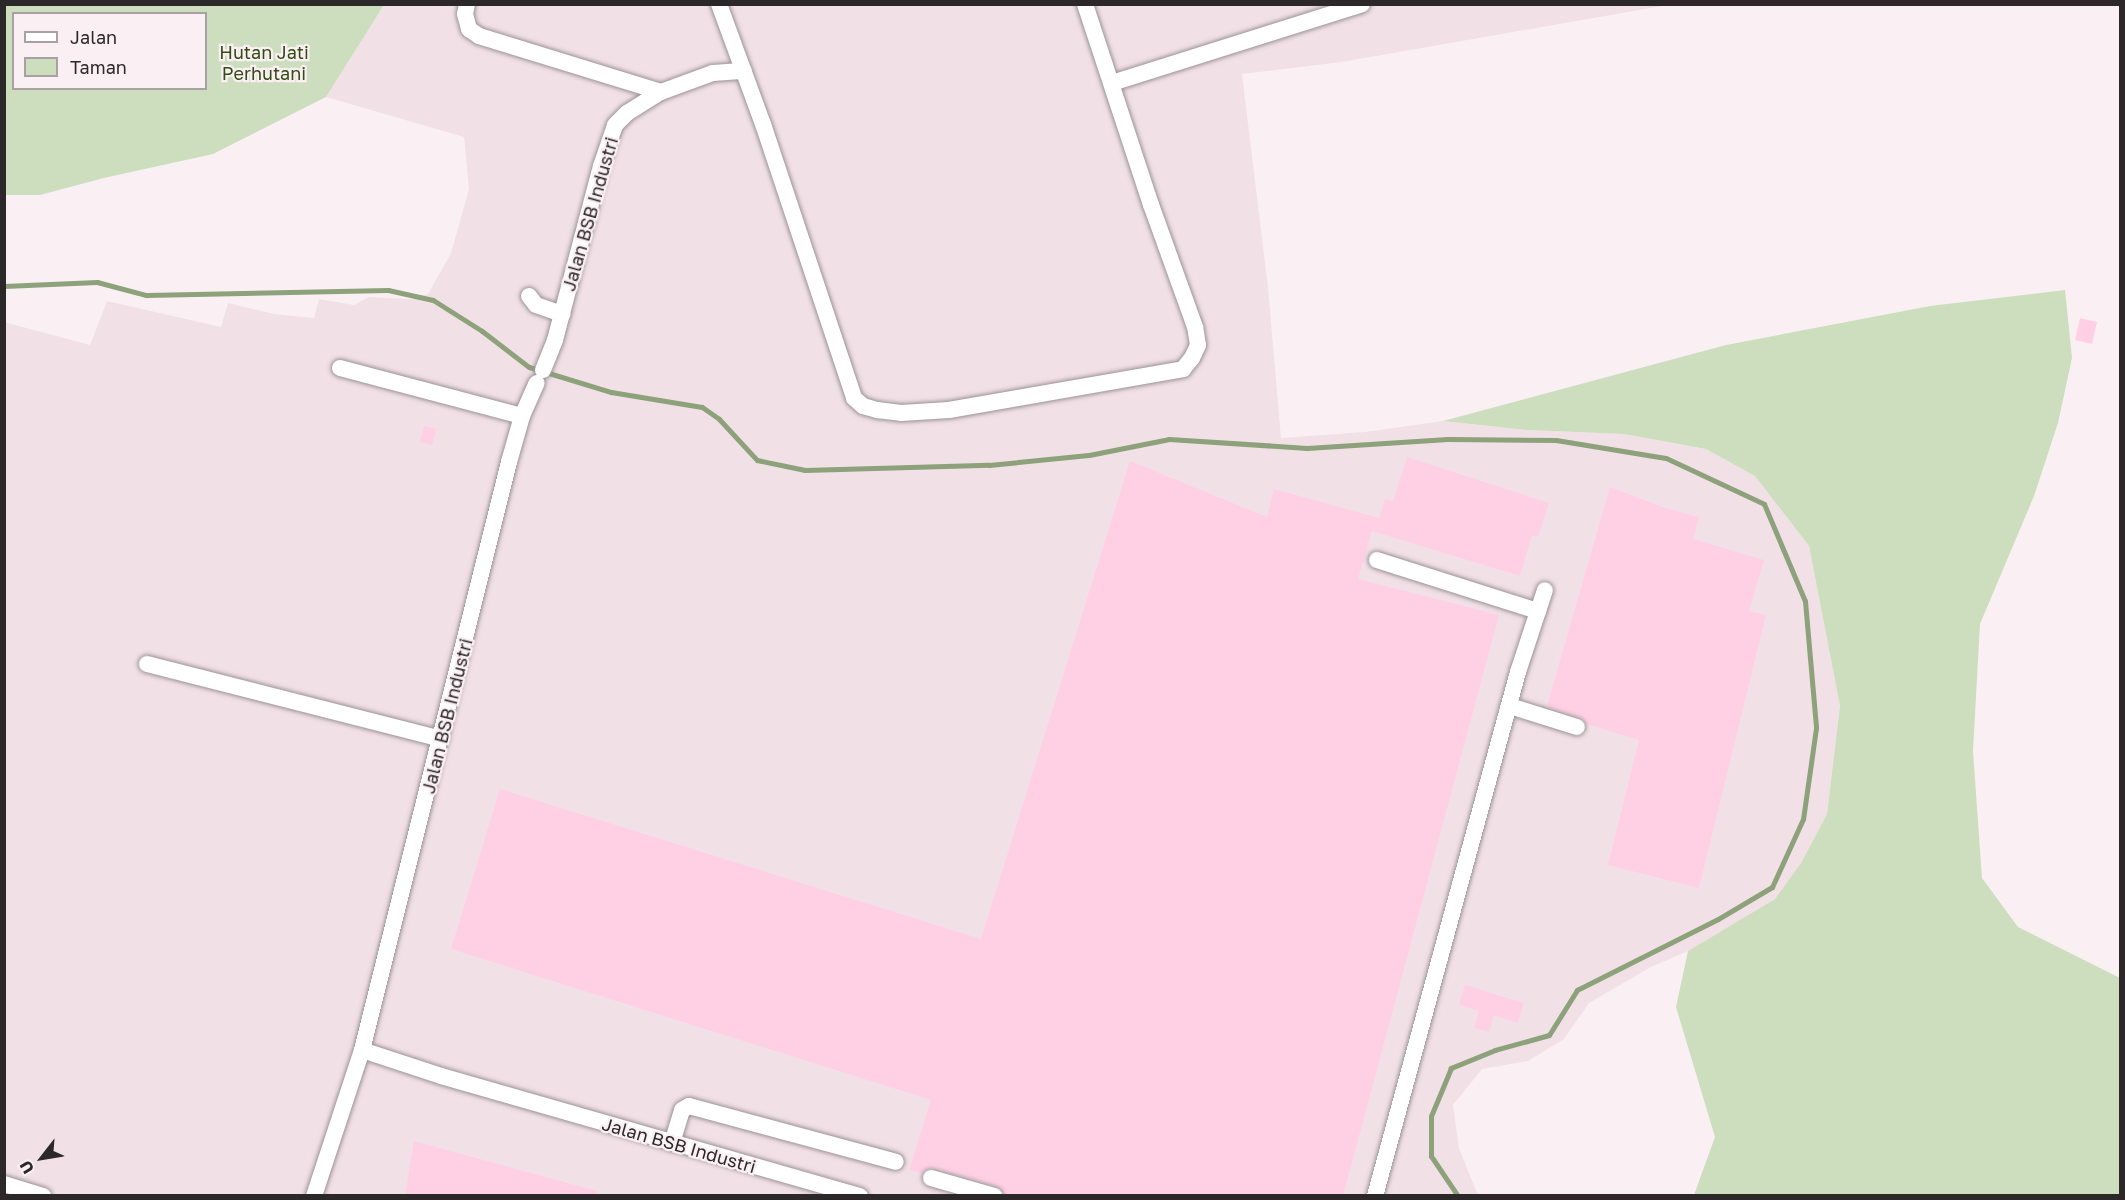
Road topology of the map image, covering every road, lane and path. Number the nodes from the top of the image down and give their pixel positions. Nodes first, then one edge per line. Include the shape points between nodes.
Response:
1 (467, 4) edge
2 (719, 4) edge
3 (1085, 4) edge
4 (1362, 4) edge
5 (747, 78) junction
6 (1112, 83) junction
7 (661, 92) junction
8 (529, 296) dead end
9 (562, 314) junction
10 (340, 368) dead end
11 (522, 416) junction
12 (1377, 560) dead end
13 (1545, 590) dead end
14 (1538, 611) junction
15 (147, 664) dead end
16 (1510, 706) junction
17 (1577, 727) dead end
18 (441, 739) junction
19 (362, 1050) junction
20 (672, 1143) junction
21 (896, 1162) dead end
22 (930, 1178) dead end
23 (4, 1184) edge
24 (43, 1196) edge
25 (314, 1196) edge
26 (860, 1196) edge
27 (994, 1196) edge
28 (1375, 1196) edge

1 - 7 lane via 469,29 479,36
2 - 5 lane
3 - 6 lane
4 - 6 lane
5 - 6 lane via 854,398 864,406 901,413 949,410 1183,369 1198,345 1196,327
5 - 7 lane, Jalan BSB Industri via 713,73
7 - 9 lane, Jalan BSB Industri via 615,125
8 - 9 lane via 536,305
9 - 11 lane, Jalan BSB Industri
10 - 11 lane
11 - 18 lane, Jalan BSB Industri
12 - 14 lane
13 - 14 lane
14 - 16 lane
15 - 18 lane
16 - 17 lane
16 - 28 lane
18 - 19 lane, Jalan BSB Industri
19 - 20 lane, Jalan BSB Industri
19 - 25 lane, Jalan BSB Industri
20 - 21 lane via 682,1110 689,1106
20 - 26 lane, Jalan BSB Industri
22 - 27 lane
23 - 24 lane

